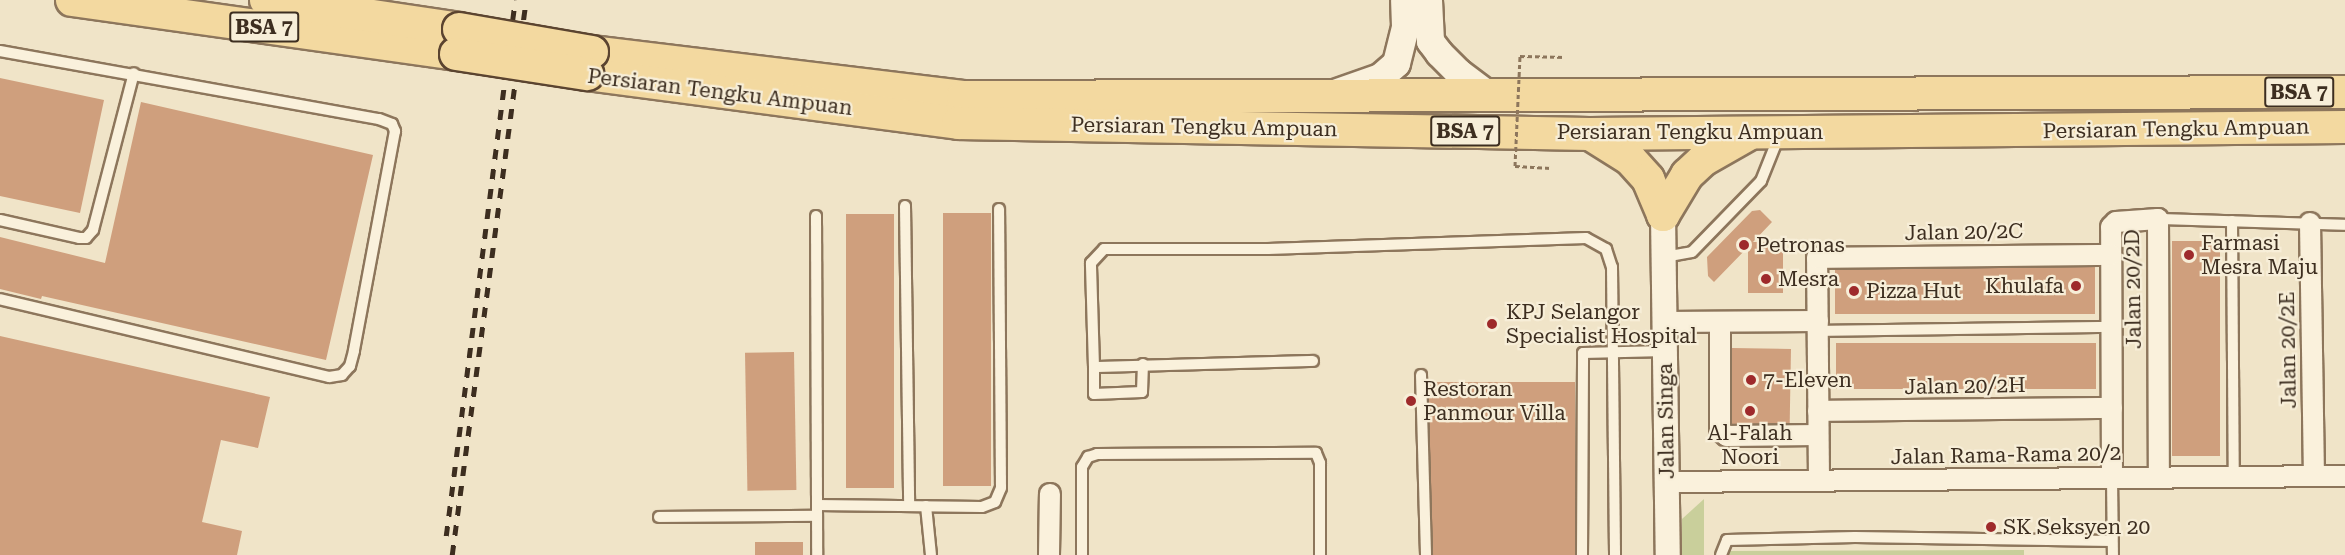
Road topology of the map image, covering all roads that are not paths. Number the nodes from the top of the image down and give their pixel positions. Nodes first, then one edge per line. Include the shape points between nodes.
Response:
1 (72, 0) edge
2 (266, 0) edge
3 (1404, 0) edge
4 (1428, 0) edge
5 (457, 41) junction
6 (0, 51) edge
7 (590, 63) junction
8 (134, 73) junction
9 (2345, 79) edge
10 (2252, 91) junction
11 (2345, 92) edge
12 (1490, 96) junction
13 (1322, 98) junction
14 (2345, 127) edge
15 (2245, 129) junction
16 (1765, 133) junction
17 (1590, 134) junction
18 (2345, 139) edge
19 (905, 206) dead end
20 (999, 209) dead end
21 (1664, 215) junction
22 (816, 216) dead end
23 (2158, 219) junction
24 (0, 220) edge
25 (2232, 221) junction
26 (2310, 223) junction
27 (2345, 225) edge
28 (2111, 255) junction
29 (1664, 257) junction
30 (0, 299) edge
31 (1665, 322) junction
32 (1720, 322) junction
33 (1818, 326) junction
34 (2111, 327) junction
35 (1666, 351) junction
36 (1611, 352) junction
37 (1313, 361) dead end
38 (1143, 364) junction
39 (1094, 367) junction
40 (1422, 375) dead end
41 (2112, 408) junction
42 (1818, 411) junction
43 (1818, 435) junction
44 (2314, 476) junction
45 (2345, 476) edge
46 (2159, 477) junction
47 (2234, 477) junction
48 (2112, 478) junction
49 (1819, 480) junction
50 (1667, 482) junction
51 (1050, 494) dead end
52 (909, 507) junction
53 (926, 507) junction
54 (817, 511) junction
55 (659, 517) dead end
56 (2112, 541) junction
57 (817, 555) edge
58 (931, 555) edge
59 (1049, 555) edge
60 (1082, 555) edge
61 (1320, 555) edge
62 (1425, 555) edge
63 (1582, 555) edge
64 (1615, 555) edge
65 (1668, 555) edge
66 (1721, 555) edge
67 (2113, 555) edge

1 - 5 main road, Persiaran Tengku Ampuan / BSA 7
2 - 5 main road, Persiaran Tengku Ampuan / BSA 7
3 - 13 main road via 1405,26 1396,63 1380,76
4 - 12 main road via 1430,40 1458,72
5 - 7 main road, Persiaran Tengku Ampuan / BSA 7, bridge
6 - 8 lane
7 - 13 main road, Persiaran Tengku Ampuan / BSA 7 via 963,97
7 - 17 main road, Persiaran Tengku Ampuan / BSA 7 via 958,123
8 - 24 lane via 93,230 86,238
8 - 30 lane via 392,124 395,131 350,366 342,375 329,377
9 - 10 main road
10 - 11 main road, Persiaran Tengku Ampuan / BSA 7
10 - 12 main road, Persiaran Tengku Ampuan / BSA 7
12 - 13 main road, Persiaran Tengku Ampuan / BSA 7
14 - 15 main road, Persiaran Tengku Ampuan / BSA 7
15 - 16 main road, Persiaran Tengku Ampuan / BSA 7
15 - 18 main road
16 - 17 main road, Persiaran Tengku Ampuan / BSA 7
16 - 21 main road via 1695,168
16 - 29 lane via 1761,181 1692,252
17 - 21 main road via 1630,159 1648,179
19 - 52 lane
20 - 53 lane via 1001,488 995,502 982,507
21 - 29 street, Jalan Singa
22 - 54 lane
23 - 25 lane
23 - 28 street, Jalan 20/2D via 2112,224
23 - 46 street, Jalan 20/2D
25 - 26 lane
25 - 47 lane
26 - 27 lane
26 - 44 street, Jalan 20/2E
28 - 33 street, Jalan 20/2C via 1817,258
28 - 34 street, Jalan 20/2D
29 - 31 street, Jalan Singa
31 - 32 street
31 - 35 street, Jalan Singa
32 - 33 street
32 - 43 street via 1720,430 1727,436
33 - 34 lane
33 - 42 street
34 - 41 street, Jalan 20/2D
35 - 36 lane
35 - 50 street, Jalan Singa
36 - 39 lane via 1612,267 1606,249 1586,238 1269,249 1104,249 1090,262
36 - 63 lane via 1583,353
36 - 64 lane
37 - 38 lane
38 - 39 lane
38 - 39 lane via 1142,392 1094,394
40 - 62 lane
41 - 42 street, Jalan 20/2H
41 - 48 street, Jalan 20/2D
42 - 43 street
43 - 49 street
44 - 45 street, Jalan Rama-Rama 20/2
44 - 47 street, Jalan Rama-Rama 20/2
46 - 47 street, Jalan Rama-Rama 20/2
46 - 48 street, Jalan Rama-Rama 20/2
48 - 49 street, Jalan Rama-Rama 20/2
48 - 56 lane
49 - 50 street, Jalan Rama-Rama 20/2
50 - 65 street, Jalan Singa
51 - 59 street
52 - 53 lane
52 - 54 lane
53 - 58 lane
54 - 55 lane
54 - 57 lane
56 - 66 lane via 1855,537 1727,540
56 - 67 lane
60 - 61 lane via 1082,467 1088,457 1316,453 1320,463

